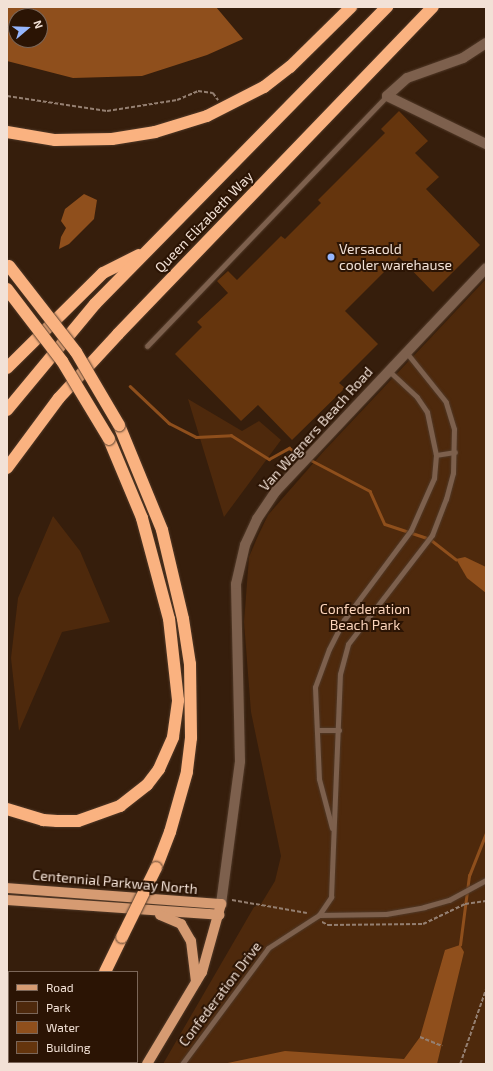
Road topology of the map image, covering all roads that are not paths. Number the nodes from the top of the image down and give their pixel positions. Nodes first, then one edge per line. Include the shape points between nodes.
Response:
1 (351, 7) edge
2 (387, 7) edge
3 (433, 7) edge
4 (486, 43) edge
5 (387, 96) junction
6 (7, 132) edge
7 (486, 144) edge
8 (147, 251) junction
9 (8, 265) edge
10 (486, 268) edge
11 (7, 289) edge
12 (147, 346) dead end
13 (406, 352) junction
14 (7, 368) edge
15 (388, 370) junction
16 (7, 410) edge
17 (455, 452) junction
18 (436, 455) junction
19 (7, 468) edge
20 (317, 730) junction
21 (339, 730) junction
22 (7, 809) edge
23 (334, 832) junction
24 (486, 880) edge
25 (7, 888) edge
26 (7, 900) edge
27 (221, 904) junction
28 (147, 910) junction
29 (219, 915) junction
30 (319, 915) junction
31 (106, 971) edge
32 (196, 982) junction
33 (147, 1064) edge
34 (182, 1064) edge

1 - 6 highway via 290,67 264,87 223,108 155,132 112,139 55,140
2 - 8 highway, Queen Elizabeth Way
3 - 19 highway, Queen Elizabeth Way via 118,334 59,398
4 - 5 street via 463,58 407,78
5 - 7 street
5 - 12 lane
8 - 14 highway via 104,273
8 - 16 highway, Queen Elizabeth Way via 95,304
9 - 31 highway, bridge via 76,352 119,425 164,537 184,619 190,664 191,738 187,772 170,832 156,868
10 - 13 street, Van Wagners Beach Road
11 - 22 highway, bridge via 62,361 109,439 142,518 169,619 178,700 173,737 160,769 147,785 120,806 78,821 43,820
13 - 15 street, Van Wagners Beach Road
13 - 17 lane via 446,402 454,429
15 - 18 lane via 417,397 427,412
15 - 27 street, Van Wagners Beach Road via 276,491 257,519 245,545 236,584 240,762
17 - 18 lane
17 - 21 lane via 446,499 432,535 348,644 340,674
18 - 20 lane via 434,478 410,530 344,620 328,649 315,687
20 - 21 lane
20 - 23 lane via 319,780
21 - 23 lane
23 - 30 lane via 335,869 331,897
24 - 30 lane via 449,900 424,907 386,914
25 - 27 main road, Centennial Parkway North
26 - 28 main road, Centennial Parkway North
27 - 29 main road
28 - 29 main road, Centennial Parkway North
28 - 32 main road via 181,924 191,941
29 - 32 main road
30 - 34 lane, Confederation Drive via 268,948
32 - 33 main road

